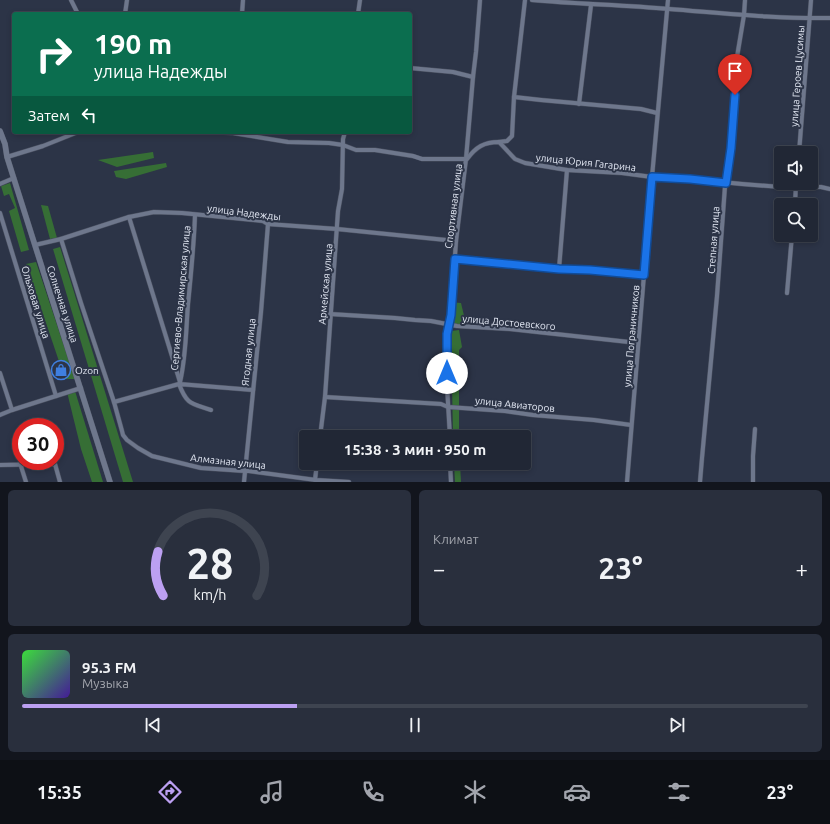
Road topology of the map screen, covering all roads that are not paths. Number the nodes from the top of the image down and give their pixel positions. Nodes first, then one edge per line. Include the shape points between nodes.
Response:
1 (70, 0) edge
2 (127, 0) edge
3 (243, 0) edge
4 (360, 0) edge
5 (480, 0) edge
6 (525, 0) edge
7 (532, 0) edge
8 (668, 0) edge
9 (745, 0) edge
10 (811, 0) edge
11 (591, 5) junction
12 (667, 8) junction
13 (77, 12) edge
14 (125, 12) edge
15 (242, 12) edge
16 (358, 12) edge
17 (744, 15) junction
18 (809, 18) junction
19 (830, 18) edge
20 (412, 68) edge
21 (472, 77) junction
22 (514, 97) junction
23 (580, 104) junction
24 (657, 113) junction
25 (0, 131) edge
26 (73, 134) edge
27 (244, 134) edge
28 (344, 134) edge
29 (499, 142) junction
30 (343, 145) junction
31 (800, 146) edge
32 (7, 157) junction
33 (466, 159) junction
34 (567, 170) junction
35 (652, 177) junction
36 (14, 178) junction
37 (726, 183) junction
38 (0, 184) edge
39 (774, 184) edge
40 (818, 187) edge
41 (830, 189) edge
42 (0, 214) edge
43 (196, 215) junction
44 (129, 217) junction
45 (268, 224) junction
46 (337, 229) junction
47 (61, 239) junction
48 (456, 241) junction
49 (791, 242) edge
50 (35, 246) junction
51 (455, 259) junction
52 (559, 269) junction
53 (644, 275) junction
54 (787, 293) dead end
55 (330, 314) junction
56 (448, 324) junction
57 (638, 343) junction
58 (0, 373) edge
59 (180, 383) junction
60 (80, 388) junction
61 (253, 390) junction
62 (56, 396) junction
63 (325, 397) junction
64 (114, 402) junction
65 (448, 407) junction
66 (12, 410) junction
67 (211, 410) dead end
68 (0, 415) edge
69 (631, 424) junction
70 (755, 429) dead end
71 (321, 430) edge
72 (450, 430) edge
73 (0, 464) edge
74 (12, 464) edge
75 (22, 470) edge
76 (56, 470) edge
77 (317, 470) edge
78 (450, 470) edge
79 (245, 471) junction
80 (316, 481) edge
81 (26, 482) edge
82 (60, 482) edge
83 (110, 482) edge
84 (244, 482) edge
85 (349, 482) edge
86 (450, 482) edge
87 (627, 482) edge
88 (700, 482) edge
89 (754, 482) edge

1 - 13 street
2 - 14 street
3 - 15 street
4 - 16 street
5 - 21 street, Спортивная улица
6 - 22 street
7 - 11 street
8 - 12 street, улица Пограничников
9 - 17 street, Степная улица
10 - 18 street, улица Героев Цусимы
11 - 12 street
11 - 23 street
12 - 17 street
12 - 24 street, улица Пограничников
17 - 18 street
17 - 37 street, Степная улица via 737,57 737,82
18 - 19 street
18 - 31 street, улица Героев Цусимы
20 - 21 street via 453,72
21 - 33 street, Спортивная улица
22 - 23 street
22 - 29 street via 512,136 507,141
23 - 24 street via 641,109
24 - 35 street, улица Пограничников
25 - 32 street, Солнечная улица
26 - 32 street
27 - 30 street via 288,142
28 - 30 street, Армейская улица
29 - 33 street via 481,145
29 - 34 street, улица Юрия Гагарина via 515,159 525,164
30 - 33 street via 356,150 375,150 422,159
30 - 46 street, Армейская улица via 342,189
32 - 36 street, Солнечная улица
33 - 48 street, Спортивная улица
34 - 35 street, улица Юрия Гагарина
34 - 52 street
35 - 37 street, улица Юрия Гагарина
35 - 53 street, улица Пограничников
36 - 38 street
36 - 50 street, Солнечная улица
37 - 39 street, улица Юрия Гагарина
37 - 88 street, Степная улица
40 - 41 street, улица Юрия Гагарина
42 - 62 street, Ольховая улица
43 - 44 street, улица Надежды via 154,212
43 - 45 street, улица Надежды via 263,221
43 - 59 street, Сергиево-Владимирская улица
44 - 47 street, улица Надежды
44 - 59 street
45 - 46 street, улица Надежды
45 - 61 street, Ягодная улица
46 - 48 street, улица Надежды
46 - 55 street, Армейская улица
47 - 50 street, улица Надежды
47 - 64 street, Алмазная улица
48 - 51 street, Спортивная улица
49 - 54 street
50 - 60 street, Солнечная улица
51 - 52 street
51 - 56 street, Спортивная улица via 451,315
52 - 53 street
53 - 57 street, улица Пограничников
55 - 56 street, улица Достоевского via 431,320
55 - 63 street, Армейская улица
56 - 57 street, улица Достоевского
56 - 65 street, Спортивная улица
57 - 69 street, улица Пограничников
58 - 66 street
59 - 61 street
59 - 64 street
59 - 67 street via 188,401
60 - 62 street
60 - 83 street, Солнечная улица
61 - 79 street, Ягодная улица
62 - 66 street
63 - 65 street, улица Авиаторов via 441,404
63 - 71 street, Армейская улица
64 - 79 street, Алмазная улица via 123,435 152,456 201,468
65 - 69 street, улица Авиаторов
65 - 72 street, Спортивная улица
66 - 68 street
69 - 87 street, улица Пограничников
70 - 89 street
73 - 74 street
75 - 81 street
76 - 82 street
77 - 80 street
78 - 86 street
79 - 80 street, Алмазная улица
79 - 84 street, Ягодная улица
80 - 85 street, Алмазная улица

